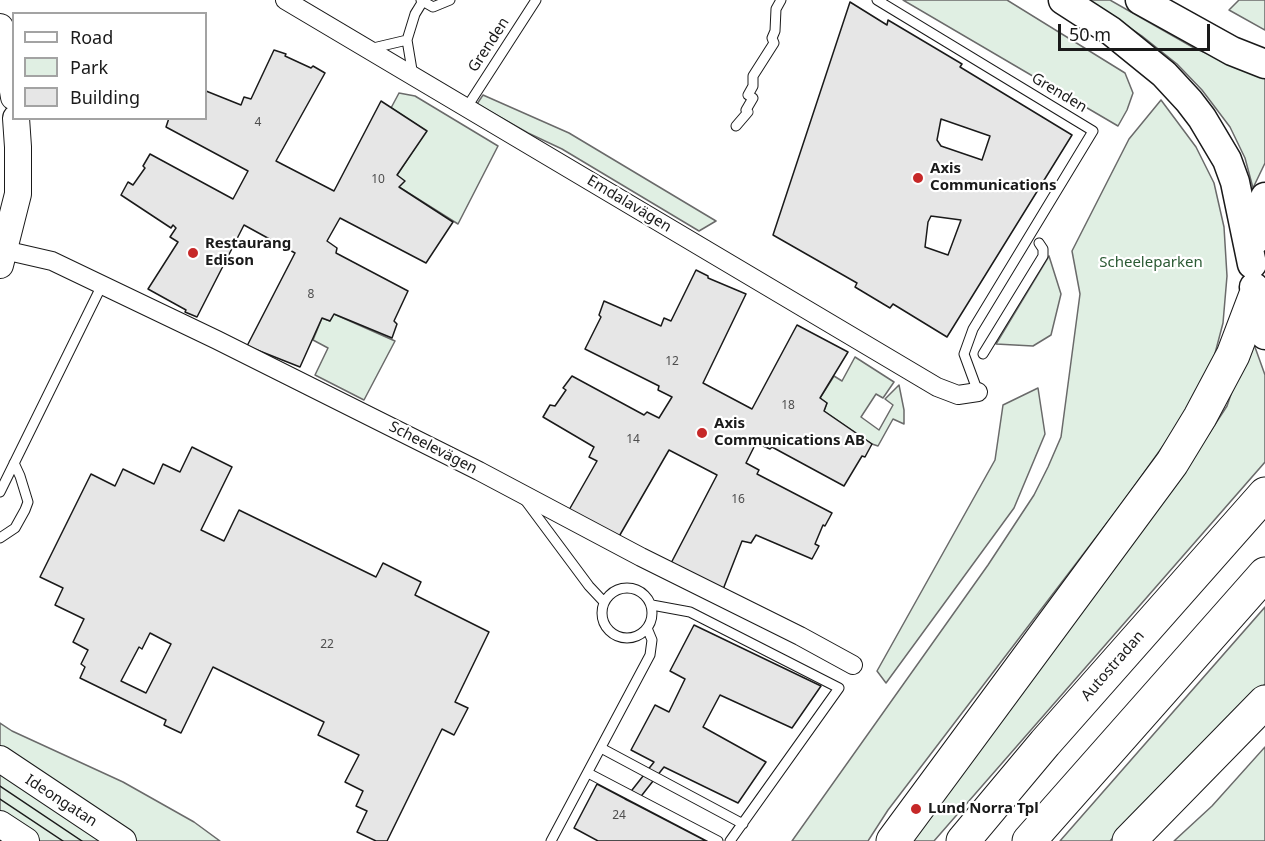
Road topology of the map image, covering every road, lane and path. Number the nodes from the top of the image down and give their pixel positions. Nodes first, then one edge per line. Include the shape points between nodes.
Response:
1 (285, 0) edge
2 (450, 0) edge
3 (536, 0) edge
4 (781, 0) edge
5 (878, 0) edge
6 (1063, 0) edge
7 (1140, 0) edge
8 (422, 1) edge
9 (0, 27) edge
10 (407, 40) junction
11 (369, 49) junction
12 (1265, 64) edge
13 (414, 76) junction
14 (12, 85) edge
15 (467, 107) junction
16 (16, 120) edge
17 (736, 126) dead end
18 (0, 189) edge
19 (1265, 197) edge
20 (1039, 243) dead end
21 (2, 257) edge
22 (1252, 264) junction
23 (102, 285) junction
24 (1255, 297) junction
25 (1265, 335) edge
26 (983, 354) dead end
27 (978, 392) joint
28 (14, 463) junction
29 (0, 492) edge
30 (520, 493) junction
31 (1265, 494) edge
32 (0, 538) edge
33 (1265, 574) edge
34 (604, 602) junction
35 (652, 605) junction
36 (647, 628) junction
37 (853, 665) dead end
38 (1265, 702) edge
39 (601, 748) junction
40 (0, 759) edge
41 (588, 773) junction
42 (0, 824) edge
43 (743, 824) junction
44 (26, 841) edge
45 (123, 841) edge
46 (551, 841) edge
47 (718, 841) edge
48 (730, 841) edge
49 (893, 841) edge
50 (963, 841) edge
51 (1029, 841) edge
52 (1129, 841) edge

1 - 11 street, Emdalavägen
2 - 8 lane via 433,7
3 - 15 lane, Grenden
4 - 17 lane via 776,9 774,43 753,76 748,94 753,98
5 - 27 lane, Grenden via 1093,131 973,329 964,354
6 - 22 main road via 1111,31 1164,74 1202,118 1223,152 1235,182
7 - 12 main road via 1232,51
8 - 10 lane
9 - 14 street
10 - 11 lane
10 - 13 lane
11 - 13 street, Emdalavägen
13 - 15 street, Emdalavägen
15 - 27 street, Emdalavägen via 937,387 958,395
16 - 21 street via 18,195
18 - 21 street
19 - 22 main road via 1254,233
20 - 26 lane via 1043,256
21 - 23 street, Scheelevägen via 52,261
22 - 24 main road
23 - 28 lane
23 - 30 street, Scheelevägen
24 - 25 main road
24 - 49 highway via 1233,356 1172,463
28 - 29 lane
28 - 32 lane via 28,502 15,528
30 - 34 lane
30 - 37 street, Scheelevägen
31 - 50 highway, Autostradan
33 - 51 highway
34 - 35 lane via 616,589 633,588 648,597
34 - 36 lane via 605,626 617,636 634,637
35 - 36 lane via 652,621
35 - 43 lane via 690,612 839,688
36 - 39 lane via 652,640 650,655
38 - 52 highway
39 - 41 lane
39 - 43 lane
40 - 45 street, Ideongatan
41 - 46 lane
41 - 47 lane
42 - 44 street
43 - 48 lane

